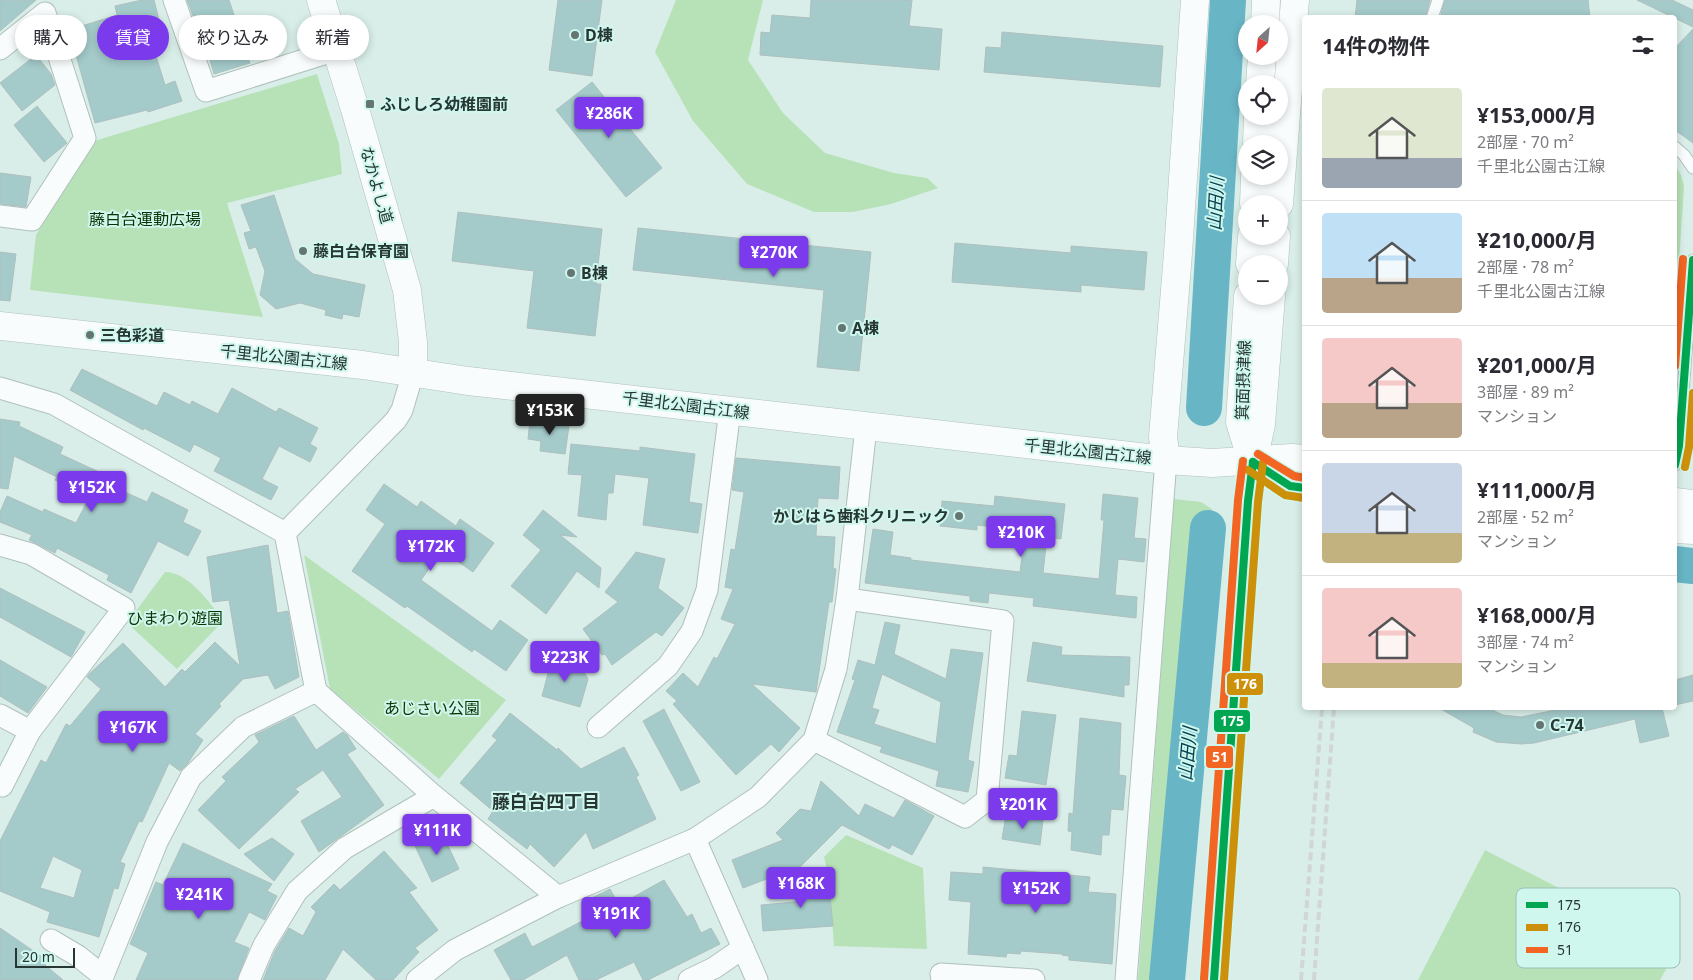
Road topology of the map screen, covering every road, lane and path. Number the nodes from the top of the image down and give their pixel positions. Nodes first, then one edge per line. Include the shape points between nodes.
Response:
1 (174, 0) edge
2 (321, 0) edge
3 (1195, 0) edge
4 (1266, 0) edge
5 (1295, 0) edge
6 (1438, 0) edge
7 (326, 15) edge
8 (1265, 15) edge
9 (1433, 15) edge
10 (0, 49) edge
11 (304, 60) edge
12 (339, 60) edge
13 (1677, 149) edge
14 (1693, 168) edge
15 (1279, 195) edge
16 (0, 216) edge
17 (1693, 260) edge
18 (1677, 278) edge
19 (1247, 305) edge
20 (1270, 305) edge
21 (1690, 305) junction
22 (0, 326) edge
23 (413, 373) junction
24 (0, 388) edge
25 (1688, 388) edge
26 (730, 410) junction
27 (866, 427) junction
28 (1677, 456) edge
29 (1302, 459) edge
30 (1166, 460) junction
31 (1253, 462) junction
32 (1302, 488) edge
33 (1677, 502) edge
34 (1693, 504) edge
35 (1677, 528) edge
36 (1693, 530) edge
37 (285, 533) junction
38 (0, 545) edge
39 (847, 599) junction
40 (316, 690) junction
41 (0, 715) edge
42 (598, 726) dead end
43 (30, 731) junction
44 (814, 740) junction
45 (2, 786) dead end
46 (434, 796) junction
47 (695, 839) junction
48 (558, 897) junction
49 (51, 940) dead end
50 (743, 948) junction
51 (250, 980) edge
52 (416, 980) edge
53 (690, 980) edge
54 (757, 980) edge
55 (942, 980) edge
56 (1034, 980) edge
57 (1126, 980) edge
58 (1214, 980) edge

1 - 11 street via 206,91
2 - 7 street, なかよし道
3 - 30 street via 1163,437
4 - 8 street
5 - 15 street
6 - 9 lane
10 - 16 street via 45,13 85,138 32,220
12 - 23 street, なかよし道 via 407,290
13 - 14 lane
17 - 21 lane
18 - 21 lane
19 - 31 street, 箕面摂津線 via 1240,422
20 - 31 street, 箕面摂津線 via 1261,424
21 - 25 lane
22 - 23 street, 千里北公園古江線
23 - 26 street, 千里北公園古江線
23 - 37 street via 396,420
24 - 37 street via 54,404
25 - 28 lane
26 - 27 street, 千里北公園古江線
26 - 42 street via 707,590 692,631 668,666
27 - 30 street, 千里北公園古江線
27 - 39 street
29 - 31 street, 千里北公園古江線
30 - 31 street, 千里北公園古江線
30 - 57 street
31 - 32 street via 1290,486
31 - 58 street, 箕面摂津線
33 - 34 street
35 - 36 street
37 - 40 street
38 - 43 street via 31,554 124,608
39 - 44 street via 836,669
39 - 44 street via 1003,622 987,800 965,817
40 - 46 street
40 - 49 street via 242,727 191,778 157,842 103,976
41 - 43 street
43 - 45 street
44 - 47 street via 758,798
46 - 48 street
46 - 51 street via 345,848 297,891 264,945
47 - 48 street
47 - 50 street
48 - 52 street via 455,950
50 - 53 street
50 - 54 street
55 - 56 street via 941,974

